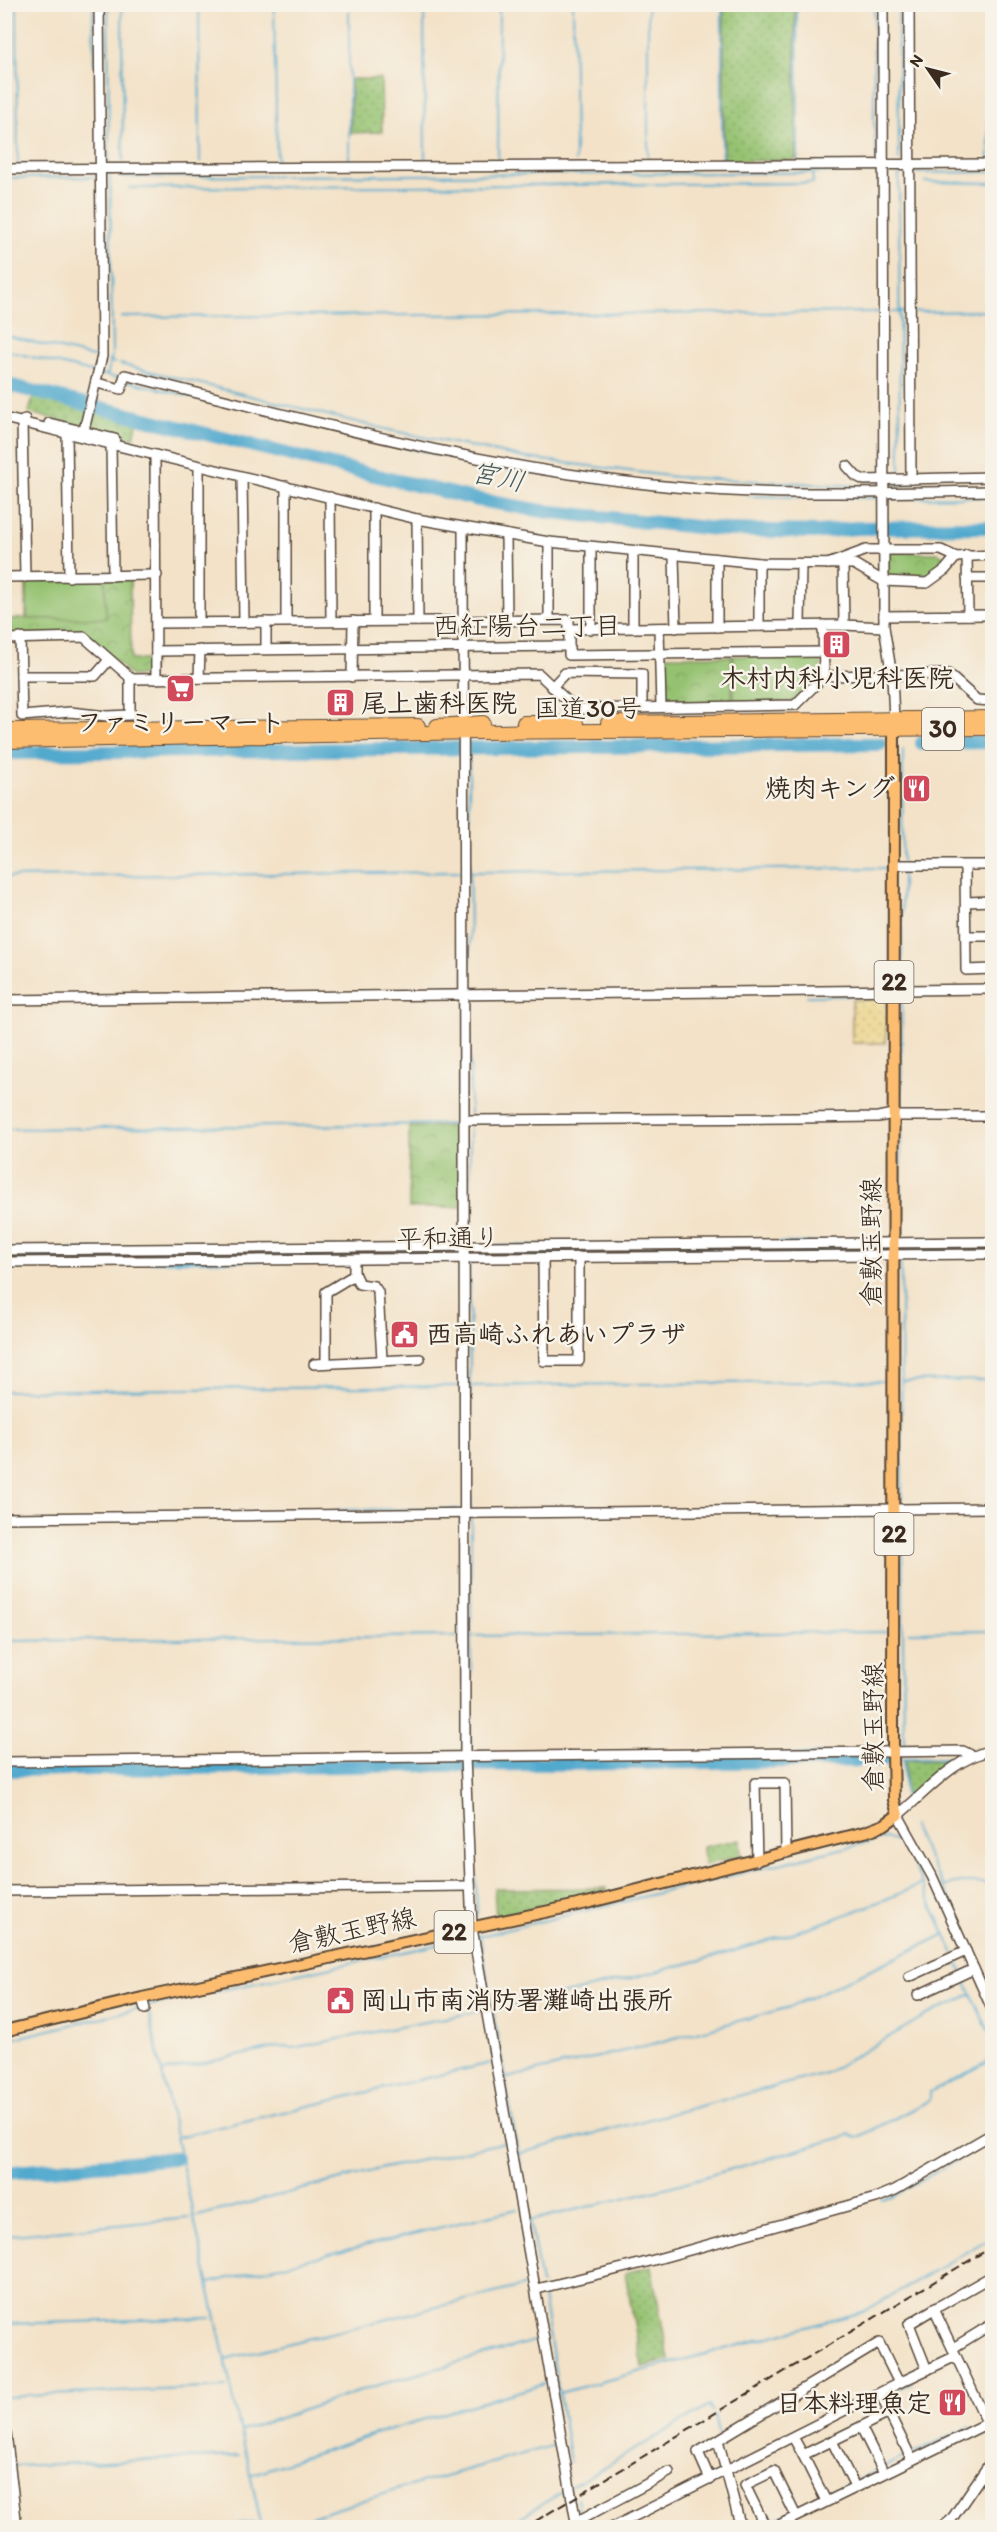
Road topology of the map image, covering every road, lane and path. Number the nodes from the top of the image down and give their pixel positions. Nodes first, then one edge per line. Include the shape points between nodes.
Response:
1 (99, 4) edge
2 (883, 4) edge
3 (909, 4) edge
4 (908, 163) junction
5 (887, 164) junction
6 (993, 164) edge
7 (106, 168) junction
8 (4, 169) edge
9 (98, 378) junction
10 (4, 418) edge
11 (22, 422) junction
12 (85, 428) junction
13 (67, 433) junction
14 (111, 444) junction
15 (155, 455) junction
16 (199, 466) junction
17 (847, 466) dead end
18 (242, 477) junction
19 (993, 477) edge
20 (911, 479) junction
21 (884, 480) junction
22 (951, 483) junction
23 (286, 486) junction
24 (993, 491) edge
25 (330, 497) junction
26 (884, 499) junction
27 (374, 508) junction
28 (417, 519) junction
29 (463, 528) junction
30 (506, 536) junction
31 (549, 542) junction
32 (591, 548) junction
33 (884, 548) junction
34 (633, 553) junction
35 (967, 555) junction
36 (993, 555) edge
37 (674, 556) junction
38 (956, 557) junction
39 (717, 560) junction
40 (759, 563) junction
41 (801, 564) junction
42 (826, 565) junction
43 (843, 565) junction
44 (157, 574) junction
45 (113, 576) junction
46 (4, 577) edge
47 (25, 577) junction
48 (69, 577) junction
49 (968, 578) junction
50 (993, 578) edge
51 (883, 581) junction
52 (968, 615) junction
53 (993, 615) edge
54 (884, 616) junction
55 (549, 619) junction
56 (507, 620) junction
57 (286, 621) junction
58 (331, 621) junction
59 (353, 621) junction
60 (374, 621) junction
61 (418, 621) junction
62 (464, 621) junction
63 (199, 622) junction
64 (244, 622) junction
65 (266, 622) junction
66 (157, 623) junction
67 (800, 625) junction
68 (823, 625) junction
69 (844, 625) junction
70 (759, 626) junction
71 (717, 627) junction
72 (884, 627) junction
73 (591, 628) junction
74 (633, 628) junction
75 (659, 628) junction
76 (676, 628) junction
77 (569, 629) junction
78 (20, 638) junction
79 (4, 639) edge
80 (569, 646) junction
81 (464, 647) junction
82 (352, 648) junction
83 (266, 649) junction
84 (200, 650) junction
85 (156, 651) junction
86 (824, 652) junction
87 (660, 655) junction
88 (109, 660) junction
89 (21, 676) junction
90 (465, 676) junction
91 (824, 676) junction
92 (892, 676) junction
93 (352, 677) junction
94 (199, 678) junction
95 (130, 679) junction
96 (156, 679) junction
97 (552, 687) junction
98 (993, 701) edge
99 (661, 707) junction
100 (642, 708) junction
101 (993, 718) edge
102 (894, 724) junction
103 (993, 729) edge
104 (4, 730) edge
105 (465, 738) junction
106 (4, 741) edge
107 (900, 865) junction
108 (993, 865) edge
109 (966, 866) junction
110 (993, 901) edge
111 (966, 902) junction
112 (966, 936) junction
113 (993, 936) edge
114 (993, 969) edge
115 (899, 989) junction
116 (993, 989) edge
117 (468, 994) junction
118 (4, 1000) edge
119 (897, 1116) junction
120 (993, 1116) edge
121 (467, 1122) junction
122 (993, 1242) edge
123 (893, 1248) junction
124 (4, 1250) edge
125 (466, 1250) junction
126 (993, 1254) edge
127 (579, 1257) junction
128 (543, 1258) junction
129 (354, 1260) junction
130 (4, 1262) edge
131 (354, 1273) junction
132 (382, 1359) junction
133 (420, 1359) dead end
134 (326, 1362) junction
135 (314, 1364) dead end
136 (993, 1508) edge
137 (899, 1509) junction
138 (467, 1511) junction
139 (4, 1518) edge
140 (993, 1750) edge
141 (900, 1753) junction
142 (973, 1756) junction
143 (467, 1761) junction
144 (4, 1762) edge
145 (898, 1815) junction
146 (786, 1852) junction
147 (757, 1861) junction
148 (471, 1886) junction
149 (4, 1891) edge
150 (473, 1934) junction
151 (966, 1951) junction
152 (974, 1970) junction
153 (924, 1971) junction
154 (909, 1977) dead end
155 (933, 1989) junction
156 (918, 1995) dead end
157 (993, 2010) edge
158 (4, 2031) edge
159 (993, 2134) edge
160 (993, 2276) edge
161 (540, 2288) junction
162 (934, 2309) junction
163 (993, 2324) edge
164 (955, 2352) junction
165 (927, 2370) junction
166 (899, 2383) junction
167 (881, 2396) junction
168 (889, 2413) junction
169 (4, 2415) edge
170 (990, 2422) edge
171 (861, 2427) junction
172 (993, 2433) edge
173 (718, 2437) junction
174 (794, 2439) junction
175 (832, 2441) junction
176 (803, 2455) junction
177 (910, 2457) junction
178 (993, 2460) edge
179 (728, 2469) junction
180 (882, 2470) junction
181 (669, 2472) dead end
182 (710, 2479) junction
183 (853, 2484) junction
184 (824, 2498) junction
185 (794, 2513) junction
186 (579, 2522) edge
187 (765, 2525) edge
188 (17, 2528) edge
189 (611, 2528) edge
190 (741, 2528) edge
191 (773, 2528) edge
192 (941, 2528) edge

1 - 7 street
2 - 5 street
3 - 4 street
4 - 5 street
4 - 6 street
4 - 20 street
5 - 7 street
5 - 21 street
7 - 8 street
7 - 9 street via 102,356
9 - 12 street
9 - 26 street via 121,389 125,375 522,468 676,487
10 - 11 street
11 - 12 street via 25,418
11 - 13 street
11 - 47 street
12 - 15 street via 143,447
13 - 14 street
13 - 48 street
14 - 15 street
14 - 45 street
15 - 16 street
15 - 44 street
16 - 18 street
16 - 63 street
17 - 21 street via 864,480
18 - 23 street
18 - 64 street
19 - 22 street
20 - 21 street
20 - 22 street
21 - 26 street
22 - 24 street
22 - 26 street
23 - 25 street
23 - 57 street
25 - 27 street
25 - 58 street
26 - 33 street
27 - 28 street
27 - 60 street
28 - 29 street
28 - 61 street
29 - 30 street
29 - 62 street
30 - 31 street
30 - 56 street
31 - 32 street
31 - 55 street
32 - 34 street
32 - 73 street
33 - 38 street via 941,550
33 - 42 street via 857,551
33 - 51 street
34 - 37 street
34 - 74 street
35 - 36 street
35 - 38 street
35 - 49 street
37 - 39 street
37 - 76 street
38 - 51 street via 927,583
39 - 40 street
39 - 71 street
40 - 41 street
40 - 70 street
41 - 42 street
41 - 67 street
42 - 43 street
43 - 51 street via 854,564
43 - 69 street
44 - 45 street
44 - 66 street
45 - 48 street
46 - 47 street
47 - 48 street
49 - 50 street
49 - 52 street
51 - 54 street
52 - 53 street
52 - 54 street
54 - 72 street
55 - 56 street
55 - 77 street via 569,620
56 - 62 street
57 - 58 street
57 - 65 street
58 - 59 street
59 - 60 street
59 - 82 street
60 - 61 street
61 - 62 street
62 - 81 street
63 - 64 street
63 - 66 street
64 - 65 street
65 - 83 street
66 - 85 street
67 - 68 street
67 - 70 street
68 - 69 street
68 - 86 street
69 - 72 street
70 - 71 street
71 - 76 street
72 - 92 street
73 - 74 street
73 - 77 street
74 - 75 street
75 - 76 street
75 - 87 street
77 - 80 street
78 - 79 street
78 - 88 street via 84,637
78 - 89 street
80 - 81 street
80 - 87 street via 569,656
81 - 82 street
81 - 90 street
82 - 83 street
82 - 93 street
83 - 84 street
84 - 85 street
84 - 94 street
85 - 96 street
86 - 87 street
86 - 91 street
87 - 99 street
88 - 89 street via 95,676
88 - 95 street
89 - 95 street via 22,716 70,712 130,715
90 - 93 street
90 - 97 street via 539,674
90 - 105 street
91 - 92 street
91 - 99 street via 795,705
92 - 98 street via 948,674 977,700
92 - 102 street
93 - 94 street
94 - 96 street
95 - 96 street
97 - 100 street via 576,709
97 - 100 street via 565,673 642,674
99 - 100 street
101 - 102 highway, 国道30号 / 30
102 - 103 highway, 国道30号 / 30
102 - 105 highway, 国道30号 / 30
102 - 107 main road, 倉敷玉野線 / 22
104 - 105 highway, 国道30号 / 30
105 - 106 highway, 国道30号 / 30
105 - 117 street
107 - 109 street
107 - 115 main road, 倉敷玉野線 / 22
108 - 109 street
109 - 111 street
110 - 111 street
111 - 112 street
112 - 113 street
112 - 114 street via 966,970
115 - 116 street
115 - 117 street
115 - 119 main road, 倉敷玉野線 / 22
117 - 118 street
117 - 121 street
119 - 120 street
119 - 121 street
119 - 123 main road, 倉敷玉野線 / 22
121 - 125 street
122 - 123 street
123 - 125 street
123 - 126 street
123 - 127 street, 平和通り
123 - 137 main road, 倉敷玉野線 / 22
124 - 125 street
125 - 128 street, 平和通り
125 - 129 street, 平和通り
125 - 138 street
127 - 128 street, 平和通り
127 - 128 street via 579,1361 544,1361
129 - 130 street, 平和通り
129 - 131 street
131 - 132 street via 359,1284 374,1286 378,1292
131 - 134 street via 326,1292
132 - 133 street
132 - 134 street
134 - 135 street
136 - 137 street
137 - 138 street
137 - 141 main road, 倉敷玉野線 / 22
138 - 139 street
138 - 143 street
140 - 142 street
141 - 142 street via 963,1751
141 - 143 street
141 - 145 main road, 倉敷玉野線 / 22 via 894,1800
142 - 145 street via 949,1769
143 - 144 street
143 - 148 street
145 - 146 main road, 倉敷玉野線 / 22 via 874,1829
145 - 151 street via 932,1876
146 - 147 main road, 倉敷玉野線 / 22
146 - 147 street via 785,1783 755,1783
147 - 150 main road, 倉敷玉野線 / 22
148 - 149 street
148 - 150 street
150 - 158 main road, 倉敷玉野線 / 22
150 - 161 street
151 - 152 street
151 - 153 street
152 - 155 street
152 - 157 street
153 - 154 street
153 - 155 street
155 - 156 street
159 - 161 street via 876,2198
160 - 162 street
161 - 186 street
162 - 164 street
162 - 165 street via 909,2324
163 - 164 street
164 - 165 street
164 - 170 street
165 - 166 street
166 - 167 street
166 - 173 street via 879,2343
167 - 168 street
167 - 174 street
168 - 171 street
168 - 177 street
169 - 188 street
170 - 172 street
170 - 177 street
171 - 175 street
171 - 180 street
173 - 179 street
173 - 182 street via 698,2452
174 - 176 street
174 - 179 street
175 - 176 street
175 - 183 street
176 - 184 street
177 - 180 street
178 - 192 street via 951,2520
179 - 182 street
179 - 190 street
180 - 183 street
181 - 186 street
182 - 189 street
183 - 184 street
184 - 185 street
185 - 187 street via 774,2471 745,2485
185 - 191 street

